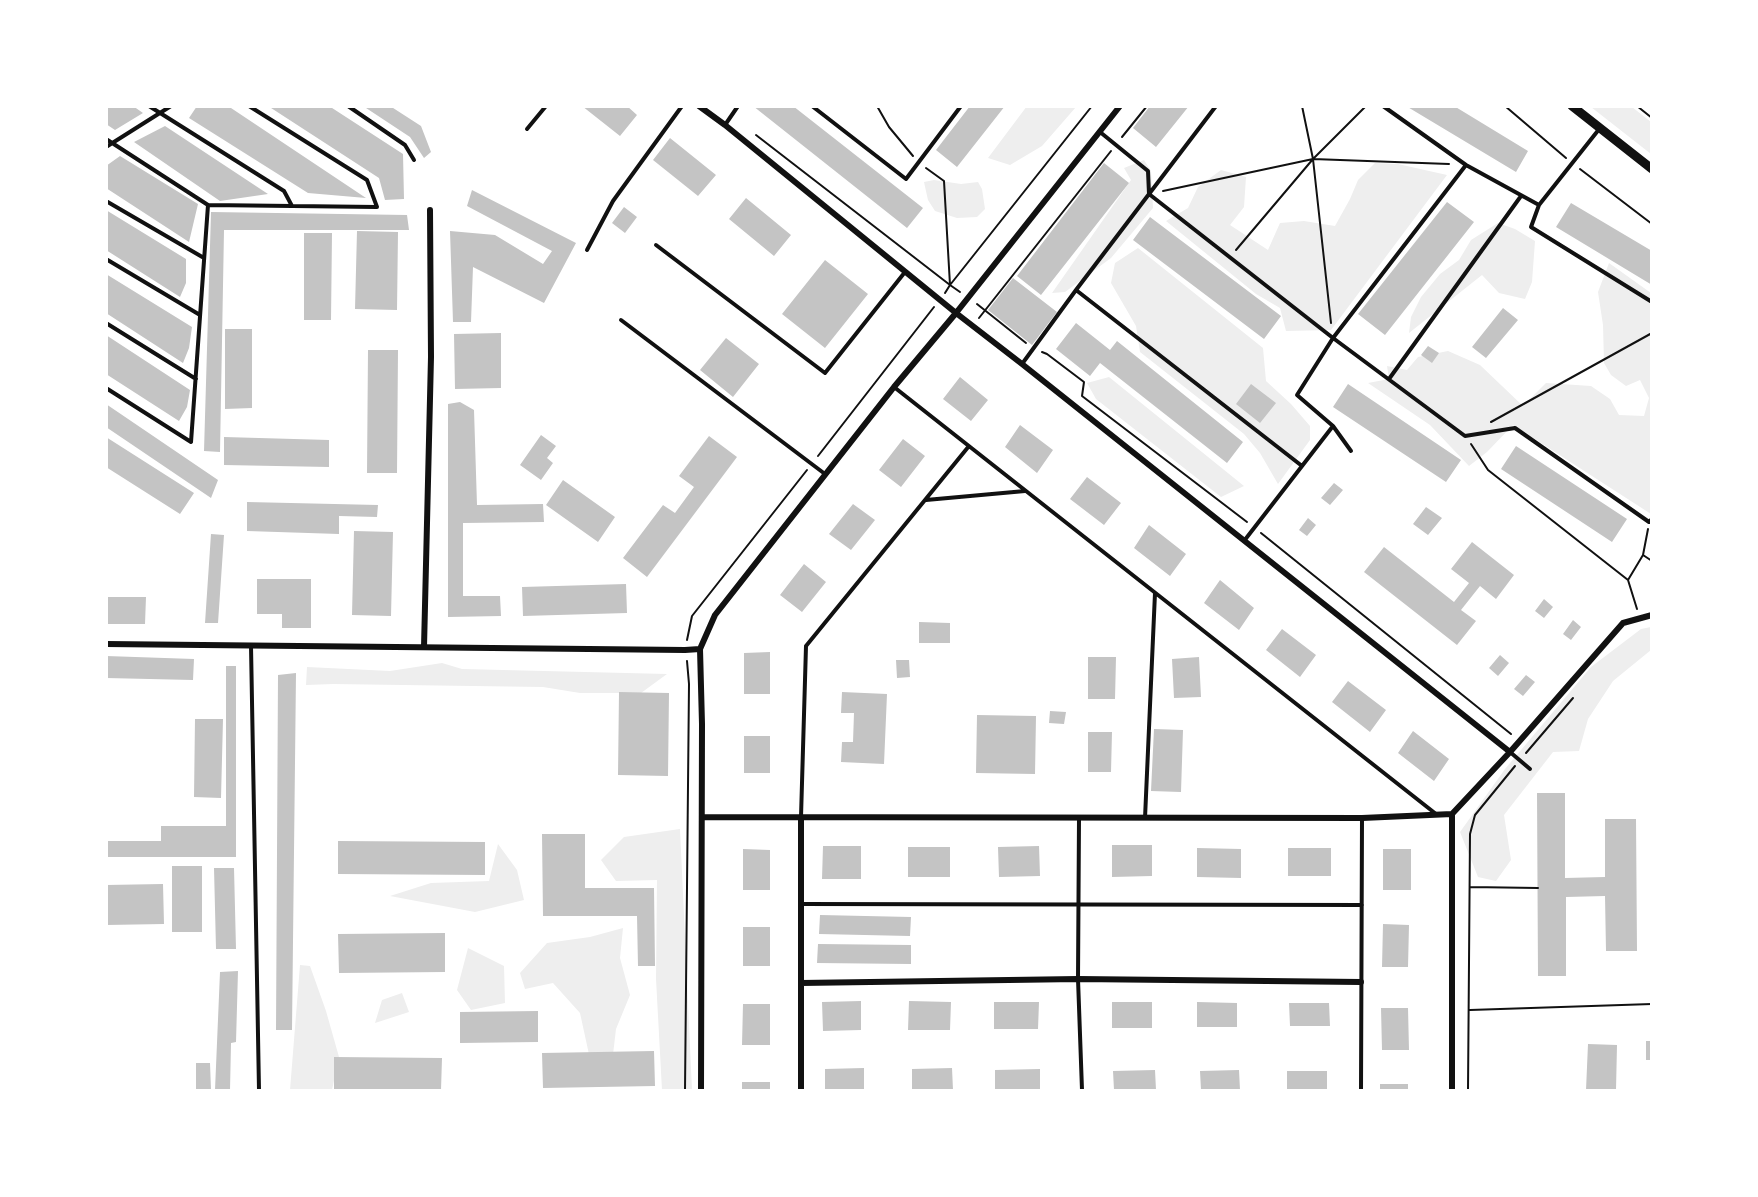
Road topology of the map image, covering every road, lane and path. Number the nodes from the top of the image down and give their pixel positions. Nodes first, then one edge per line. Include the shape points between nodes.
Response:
1 (149, 106) edge
2 (171, 106) edge
3 (249, 106) edge
4 (348, 106) edge
5 (546, 106) edge
6 (682, 106) edge
7 (699, 106) edge
8 (738, 106) edge
9 (812, 106) edge
10 (877, 106) edge
11 (961, 106) edge
12 (1092, 106) edge
13 (1120, 106) edge
14 (1147, 106) edge
15 (1216, 106) edge
16 (1302, 106) edge
17 (1366, 106) edge
18 (1383, 106) edge
19 (1572, 106) edge
20 (1636, 106) edge
21 (160, 113) junction
22 (1652, 118) edge
23 (725, 125) junction
24 (1600, 128) junction
25 (527, 129) dead end
26 (750, 130) dead end
27 (1100, 132) junction
28 (106, 139) edge
29 (113, 143) junction
30 (1116, 145) junction
31 (106, 147) edge
32 (1313, 159) junction
33 (414, 160) dead end
34 (918, 163) junction
35 (1466, 165) junction
36 (1652, 169) edge
37 (1149, 194) junction
38 (1521, 196) junction
39 (106, 201) edge
40 (1539, 205) junction
41 (208, 206) junction
42 (291, 206) junction
43 (430, 210) dead end
44 (656, 245) dead end
45 (587, 249) dead end
46 (1230, 257) junction
47 (205, 258) junction
48 (106, 259) edge
49 (905, 271) junction
50 (950, 285) junction
51 (1076, 290) junction
52 (940, 300) junction
53 (1652, 302) edge
54 (956, 313) junction
55 (200, 315) junction
56 (621, 320) dead end
57 (106, 323) edge
58 (972, 325) junction
59 (1652, 333) edge
60 (1333, 338) junction
61 (1022, 364) junction
62 (196, 379) junction
63 (1389, 379) junction
64 (894, 387) junction
65 (106, 388) edge
66 (1486, 424) dead end
67 (1333, 426) junction
68 (1465, 436) junction
69 (969, 446) junction
70 (1351, 451) dead end
71 (812, 464) junction
72 (1302, 466) junction
73 (826, 474) junction
74 (1025, 491) junction
75 (925, 500) junction
76 (1650, 520) edge
77 (1244, 541) junction
78 (1643, 555) junction
79 (1652, 561) edge
80 (1628, 580) junction
81 (1155, 593) junction
82 (1652, 615) edge
83 (1640, 618) junction
84 (106, 644) edge
85 (251, 646) junction
86 (424, 647) junction
87 (700, 649) junction
88 (686, 650) junction
89 (1574, 697) dead end
90 (1509, 752) junction
91 (1520, 761) junction
92 (1530, 769) dead end
93 (1452, 814) junction
94 (1437, 815) junction
95 (702, 817) junction
96 (801, 817) junction
97 (1079, 818) junction
98 (1145, 818) junction
99 (1362, 818) junction
100 (1470, 887) junction
101 (1538, 888) dead end
102 (801, 904) junction
103 (1078, 904) junction
104 (1362, 905) junction
105 (1078, 980) junction
106 (1361, 982) junction
107 (801, 983) junction
108 (1652, 1004) edge
109 (1470, 1010) junction
110 (259, 1090) edge
111 (685, 1090) edge
112 (701, 1090) edge
113 (801, 1090) edge
114 (1082, 1090) edge
115 (1360, 1090) edge
116 (1452, 1090) edge
117 (1468, 1090) edge

1 - 21 lane
2 - 21 lane
3 - 42 lane via 367,180 377,207
4 - 33 lane via 405,146
5 - 25 lane
6 - 45 lane via 613,201
7 - 23 street
8 - 23 lane
9 - 34 lane via 906,179
10 - 34 path
11 - 34 lane
12 - 50 path
13 - 27 street
14 - 30 path
15 - 37 lane
16 - 32 path
17 - 32 path
18 - 35 lane
19 - 24 street
20 - 22 path
21 - 29 lane
21 - 42 lane via 284,191
23 - 49 street
24 - 36 street
24 - 40 lane
26 - 50 path
27 - 30 lane
27 - 54 street
28 - 29 lane
29 - 31 lane
29 - 41 lane
30 - 37 lane via 1148,171
30 - 58 path
32 - 35 path
32 - 37 path
32 - 46 path
32 - 60 path
34 - 50 path via 944,181
35 - 38 lane
35 - 60 lane
37 - 46 lane
37 - 51 lane
38 - 40 lane
38 - 63 lane
39 - 47 lane
40 - 53 lane via 1531,227
41 - 42 lane
41 - 47 lane
43 - 86 street
44 - 49 lane via 825,373
46 - 60 lane
47 - 55 lane
48 - 55 lane
49 - 52 street
51 - 61 lane
51 - 72 lane
52 - 54 street
52 - 71 path
54 - 58 street
54 - 64 street
55 - 62 lane
56 - 71 lane
57 - 62 lane
58 - 61 street
59 - 66 path
60 - 63 lane
60 - 67 lane via 1297,395
61 - 77 street
62 - 65 lane via 191,442
63 - 68 lane
64 - 69 lane
64 - 73 street
67 - 70 lane
67 - 72 lane
68 - 76 lane via 1515,428
68 - 80 path via 1488,470
69 - 74 lane
69 - 75 lane
71 - 73 lane
71 - 88 path via 692,616
72 - 77 lane
73 - 87 street via 716,615
74 - 75 lane
74 - 81 lane
75 - 96 lane via 807,646
76 - 78 path
77 - 90 street
78 - 79 path
78 - 80 path
80 - 83 path
81 - 94 lane
81 - 98 lane
82 - 83 street
83 - 90 street via 1623,623
84 - 85 street
85 - 86 street
85 - 110 lane
86 - 88 street
87 - 88 street
87 - 95 street
88 - 111 path via 689,684
89 - 91 path
90 - 91 lane
90 - 93 street
91 - 92 lane
91 - 100 path via 1475,815 1470,834
93 - 94 street
93 - 116 street
94 - 99 street
95 - 96 street
95 - 112 street
96 - 97 street
96 - 102 street
97 - 98 street
97 - 103 lane
98 - 99 street
99 - 104 lane
100 - 101 path
100 - 109 path
102 - 103 lane
102 - 107 street
103 - 104 lane
103 - 105 lane
104 - 106 lane
105 - 106 street
105 - 107 street
105 - 114 lane
106 - 115 lane
107 - 113 street
108 - 109 path
109 - 117 path

